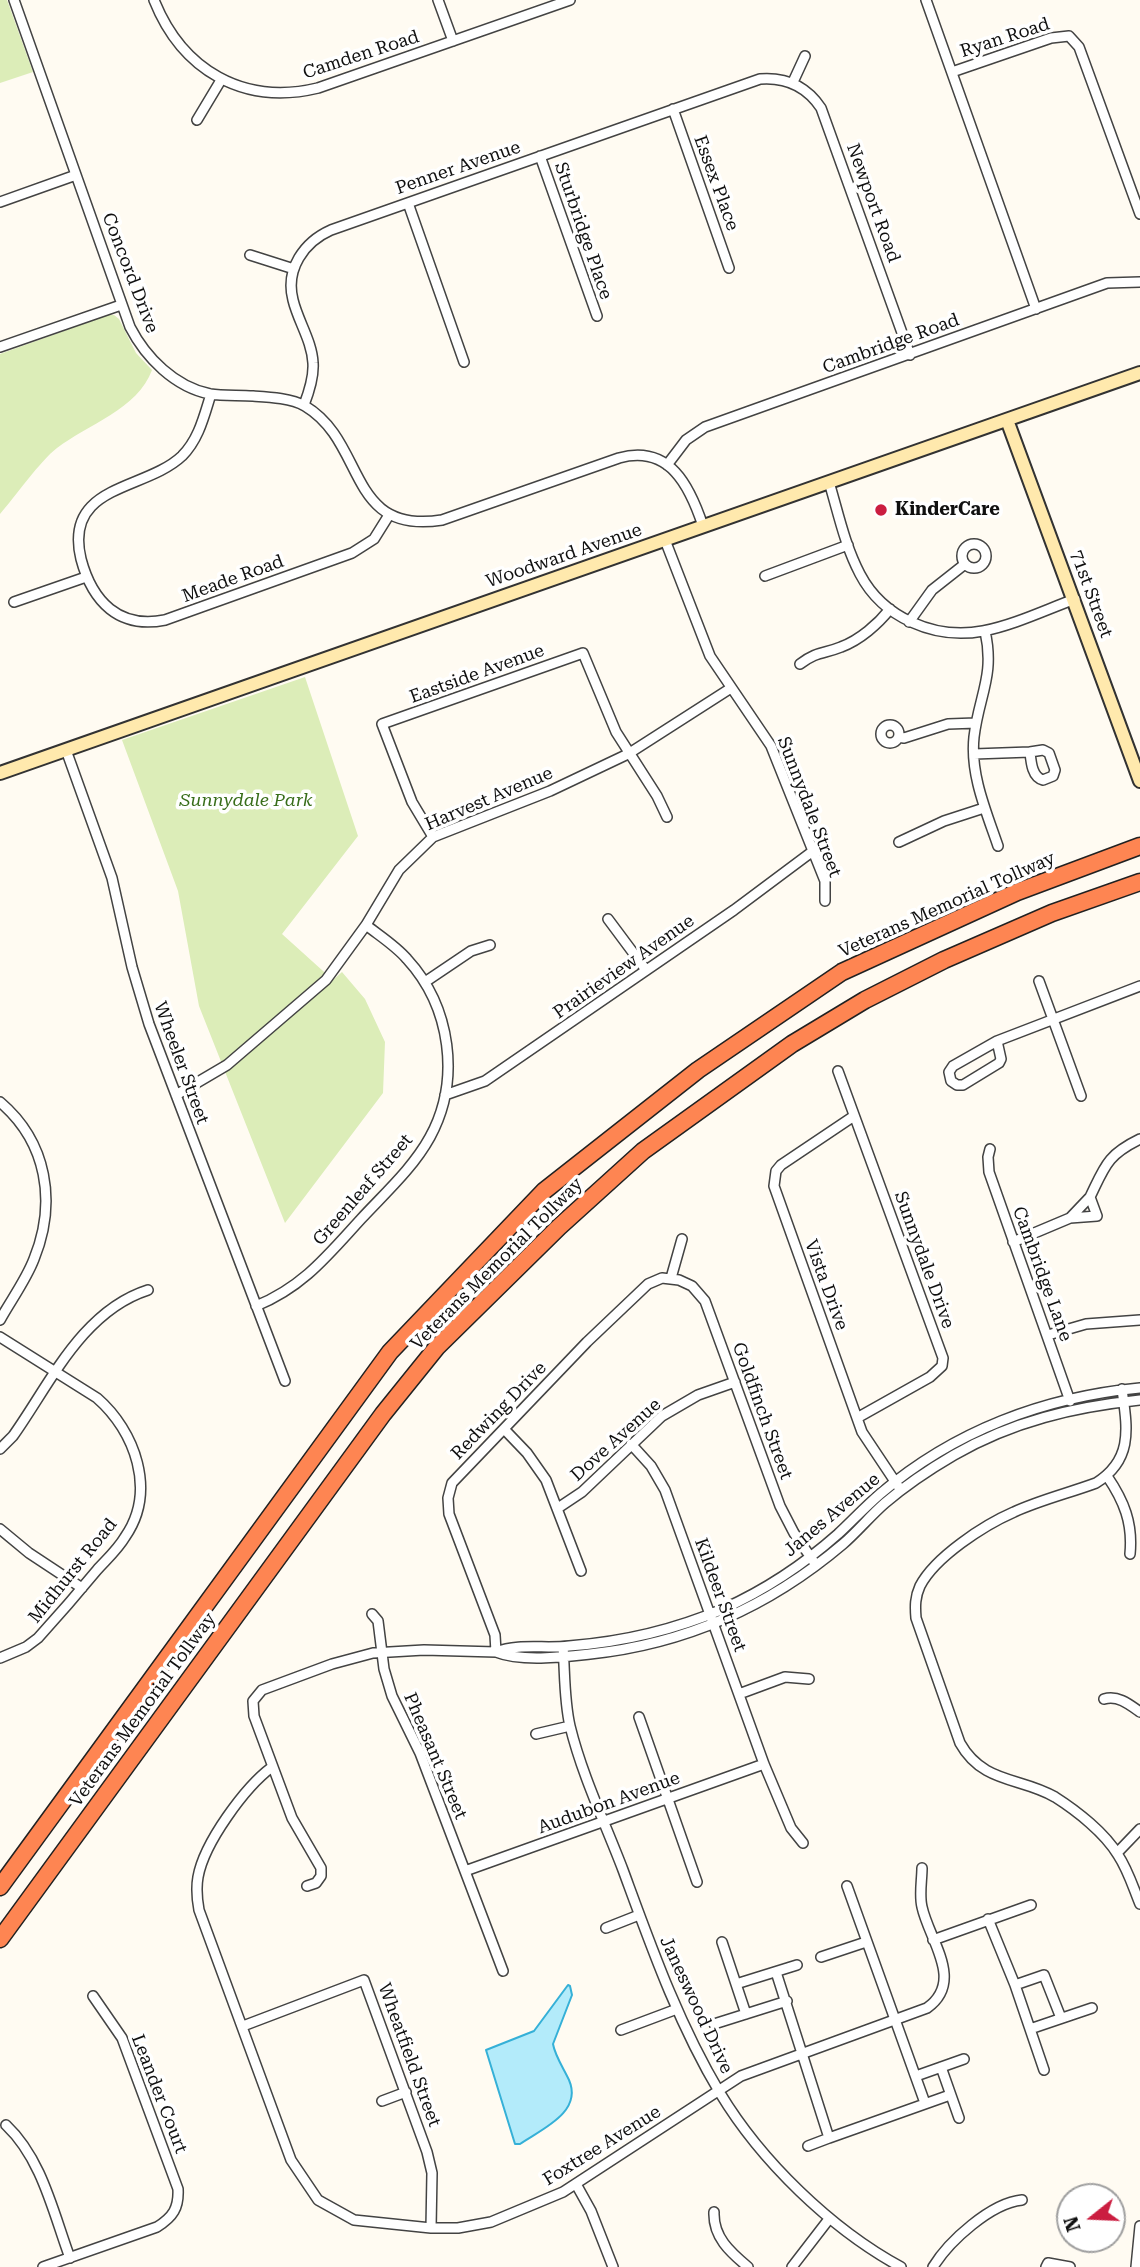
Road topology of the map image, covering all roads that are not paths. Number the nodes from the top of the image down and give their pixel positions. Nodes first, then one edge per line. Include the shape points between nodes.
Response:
1 (14, 0) edge
2 (154, 0) edge
3 (438, 0) edge
4 (570, 0) edge
5 (926, 0) edge
6 (453, 41) junction
7 (805, 56) dead end
8 (952, 72) junction
9 (221, 80) junction
10 (788, 81) junction
11 (673, 109) junction
12 (197, 120) dead end
13 (540, 156) junction
14 (76, 175) junction
15 (0, 202) edge
16 (408, 203) junction
17 (1140, 214) edge
18 (250, 255) dead end
19 (730, 268) dead end
20 (294, 269) junction
21 (1140, 282) edge
22 (121, 305) junction
23 (1036, 309) junction
24 (597, 316) dead end
25 (0, 347) edge
26 (910, 355) junction
27 (464, 362) dead end
28 (1140, 373) edge
29 (211, 394) junction
30 (304, 405) junction
31 (1007, 420) junction
32 (667, 465) junction
33 (829, 482) junction
34 (389, 514) junction
35 (703, 526) junction
36 (665, 540) junction
37 (848, 545) junction
38 (965, 564) dead end
39 (765, 576) dead end
40 (86, 577) junction
41 (1075, 599) junction
42 (13, 603) dead end
43 (890, 610) junction
44 (909, 622) junction
45 (985, 631) junction
46 (800, 663) dead end
47 (731, 688) junction
48 (976, 723) junction
49 (898, 737) dead end
50 (66, 750) junction
51 (1030, 752) dead end
52 (628, 754) junction
53 (974, 754) junction
54 (0, 773) edge
55 (1140, 781) edge
56 (985, 808) junction
57 (667, 817) dead end
58 (433, 837) junction
59 (899, 842) dead end
60 (998, 846) dead end
61 (1140, 846) edge
62 (813, 851) junction
63 (1140, 882) edge
64 (825, 901) dead end
65 (608, 919) dead end
66 (366, 925) junction
67 (490, 945) dead end
68 (646, 970) junction
69 (1039, 981) dead end
70 (425, 982) junction
71 (1140, 986) edge
72 (1053, 1018) junction
73 (997, 1041) junction
74 (838, 1071) dead end
75 (176, 1094) junction
76 (445, 1095) junction
77 (1081, 1096) dead end
78 (0, 1102) edge
79 (854, 1116) junction
80 (1140, 1139) edge
81 (990, 1149) dead end
82 (1090, 1197) junction
83 (1070, 1219) junction
84 (682, 1239) dead end
85 (1013, 1242) junction
86 (671, 1278) junction
87 (148, 1290) dead end
88 (256, 1306) junction
89 (0, 1320) edge
90 (1140, 1320) edge
91 (1048, 1335) junction
92 (0, 1337) edge
93 (55, 1372) junction
94 (285, 1381) dead end
95 (735, 1382) junction
96 (1140, 1388) edge
97 (1122, 1390) junction
98 (1069, 1398) junction
99 (1140, 1400) edge
100 (1124, 1401) junction
101 (1073, 1409) junction
102 (858, 1418) junction
103 (505, 1429) junction
104 (632, 1444) junction
105 (0, 1449) edge
106 (1107, 1476) junction
107 (898, 1486) junction
108 (558, 1508) junction
109 (0, 1529) edge
110 (1130, 1554) dead end
111 (813, 1561) junction
112 (581, 1572) dead end
113 (82, 1588) junction
114 (372, 1614) dead end
115 (711, 1619) junction
116 (382, 1652) junction
117 (496, 1652) junction
118 (564, 1652) junction
119 (0, 1658) edge
120 (809, 1679) dead end
121 (739, 1694) junction
122 (1104, 1699) dead end
123 (1140, 1712) edge
124 (639, 1717) dead end
125 (570, 1726) junction
126 (536, 1734) dead end
127 (764, 1764) junction
128 (272, 1767) junction
129 (666, 1800) junction
130 (604, 1822) junction
131 (1140, 1829) edge
132 (803, 1843) dead end
133 (1117, 1853) junction
134 (922, 1868) dead end
135 (465, 1871) junction
136 (697, 1882) dead end
137 (0, 1886) edge
138 (307, 1886) dead end
139 (847, 1886) dead end
140 (1140, 1904) edge
141 (1031, 1905) dead end
142 (639, 1915) junction
143 (988, 1919) junction
144 (606, 1927) dead end
145 (0, 1939) edge
146 (933, 1940) junction
147 (722, 1942) dead end
148 (866, 1942) junction
149 (821, 1957) dead end
150 (797, 1965) dead end
151 (503, 1972) dead end
152 (776, 1972) junction
153 (736, 1984) junction
154 (1014, 1985) junction
155 (93, 1996) dead end
156 (787, 2001) junction
157 (1092, 2008) dead end
158 (677, 2009) junction
159 (746, 2014) junction
160 (1061, 2018) junction
161 (895, 2020) junction
162 (714, 2024) dead end
163 (243, 2026) junction
164 (1030, 2029) junction
165 (621, 2030) dead end
166 (801, 2055) junction
167 (964, 2059) dead end
168 (941, 2067) junction
169 (1044, 2070) dead end
170 (916, 2076) junction
171 (719, 2091) junction
172 (406, 2092) junction
173 (950, 2095) junction
174 (382, 2101) dead end
175 (925, 2103) junction
176 (959, 2118) dead end
177 (6, 2125) dead end
178 (829, 2138) junction
179 (808, 2146) dead end
180 (576, 2184) junction
181 (1023, 2200) dead end
182 (714, 2212) dead end
183 (830, 2219) junction
184 (1140, 2226) edge
185 (431, 2228) junction
186 (70, 2258) junction
187 (1047, 2265) edge
188 (43, 2267) edge
189 (613, 2267) edge
190 (748, 2267) edge
191 (792, 2267) edge
192 (901, 2267) edge
193 (933, 2267) edge
194 (1070, 2267) edge
195 (1136, 2267) edge

1 - 14 street, Concord Drive
2 - 9 street, Camden Road via 177,43
3 - 6 street
4 - 6 street, Camden Road
5 - 8 street
6 - 9 street, Camden Road via 308,91 261,92
7 - 10 street
8 - 17 street, Ryan Road via 1069,36 1079,47
8 - 23 street
9 - 12 street
10 - 11 street, Penner Avenue via 755,80
10 - 26 street, Newport Road via 825,115
11 - 13 street, Penner Avenue
11 - 19 street, Essex Place
13 - 16 street, Penner Avenue
13 - 24 street, Sturbridge Place
14 - 15 street
14 - 22 street, Concord Drive
16 - 20 street, Penner Avenue via 323,234 310,243
16 - 27 street
18 - 20 street
20 - 30 street via 293,300 313,363
21 - 23 street, Cambridge Road via 1107,283
22 - 25 street
22 - 29 street, Concord Drive via 150,358 187,387
23 - 26 street, Cambridge Road
26 - 32 street, Cambridge Road via 705,428 686,440
28 - 31 main road, Woodward Avenue
29 - 30 street, Concord Drive via 269,397
29 - 40 street via 202,424 183,454 158,472 113,489 93,504 78,542
30 - 34 street via 337,436 361,486
31 - 33 main road, Woodward Avenue
31 - 41 main road, 71st Street
32 - 34 street via 625,456 443,520 420,522
32 - 35 street via 685,482
33 - 35 main road, Woodward Avenue
33 - 37 street
34 - 40 street, Meade Road via 374,539 352,553 156,622 119,616 100,600
35 - 36 main road, Woodward Avenue
36 - 47 street, Sunnydale Street via 705,645
36 - 50 main road, Woodward Avenue
37 - 39 street
37 - 43 street via 865,583
38 - 44 street via 932,590
40 - 42 street
41 - 45 street
41 - 55 main road, 71st Street
43 - 44 street
43 - 46 street via 848,644 813,654
44 - 45 street via 957,634
45 - 48 street via 987,682
47 - 52 street, Harvest Avenue
47 - 62 street, Sunnydale Street via 771,746
48 - 49 street via 948,724
48 - 53 street
50 - 54 main road, Woodward Avenue
50 - 75 street, Wheeler Street via 112,878 140,995
51 - 53 street
52 - 57 street
52 - 58 street, Harvest Avenue
52 - 58 street, Eastside Avenue via 583,653 382,724 412,802
53 - 56 street
56 - 59 street
56 - 60 street
58 - 66 street, Harvest Avenue via 399,870
61 - 137 highway, Veterans Memorial Tollway via 1017,892 842,972 698,1070 544,1191 390,1352
62 - 64 street, Sunnydale Street via 825,881
62 - 68 street, Prairieview Avenue
63 - 145 highway, Veterans Memorial Tollway via 1052,913 865,1000 792,1044 643,1151 559,1227 437,1347 398,1395
65 - 68 street
66 - 70 street, Greenleaf Street via 406,957
66 - 75 street, Harvest Avenue via 340,965 308,998 227,1065
67 - 70 street via 471,951
68 - 76 street, Prairieview Avenue via 485,1081
69 - 72 street
70 - 76 street, Greenleaf Street via 439,1008 445,1033
71 - 72 street
72 - 73 street
72 - 77 street
73 - 73 street via 953,1066 951,1081 963,1084 999,1063
74 - 79 street, Sunnydale Drive
75 - 88 street, Wheeler Street
76 - 88 street, Greenleaf Street via 430,1137 405,1172 304,1279
78 - 89 street via 34,1144 45,1195 34,1261
79 - 102 street, Vista Drive via 781,1165 774,1186
79 - 102 street, Sunnydale Drive via 943,1358 942,1366 930,1377
80 - 82 street via 1111,1157
81 - 85 street, Cambridge Lane via 989,1172
82 - 83 street
82 - 83 street via 1097,1216
83 - 85 street
84 - 86 street
85 - 91 street, Cambridge Lane
86 - 95 street, Goldfinch Street via 692,1286 705,1301
86 - 103 street, Redwing Drive via 648,1284
87 - 93 street via 92,1326
88 - 94 street, Wheeler Street
90 - 91 street via 1086,1324
91 - 98 street, Cambridge Lane
92 - 93 street, Midhurst Road
93 - 105 street
93 - 113 street, Midhurst Road via 97,1398 116,1417 131,1441 138,1468 137,1507 126,1536
95 - 104 street, Dove Avenue via 672,1409
95 - 111 street, Goldfinch Street via 780,1506
96 - 97 street, Janes Avenue
97 - 98 street, Janes Avenue
97 - 100 street
98 - 101 street, Cambridge Lane
98 - 107 street, Janes Avenue via 1016,1414 962,1438 924,1461
99 - 100 street, Janes Avenue
100 - 101 street, Janes Avenue
100 - 106 street via 1125,1447
101 - 107 street, Janes Avenue via 991,1435
102 - 107 street, Vista Drive via 868,1442
103 - 108 street via 536,1465
103 - 117 street, Redwing Drive via 452,1483 448,1503 495,1636
104 - 108 street, Dove Avenue via 589,1487
104 - 115 street, Kildeer Street via 665,1490
106 - 110 street via 1127,1511
106 - 133 street via 1014,1512 973,1536 928,1575 915,1604 916,1618 968,1756 987,1772 1055,1797
107 - 111 street, Janes Avenue via 844,1543
108 - 112 street
109 - 113 street
111 - 115 street, Janes Avenue via 762,1602
113 - 119 street, Midhurst Road via 38,1639
114 - 116 street, Pheasant Street via 378,1621
115 - 118 street, Janes Avenue via 675,1637 634,1648
115 - 121 street, Kildeer Street
116 - 117 street, Janes Avenue
116 - 128 street, Janes Avenue via 347,1659 262,1690 253,1701 254,1716
116 - 135 street, Pheasant Street via 392,1696 420,1753
117 - 118 street, Janes Avenue via 507,1656
118 - 125 street, Janeswood Drive
120 - 121 street via 785,1677
121 - 127 street, Kildeer Street
122 - 123 street via 1118,1699
124 - 129 street
125 - 126 street
125 - 130 street, Janeswood Drive
127 - 129 street, Audubon Avenue
127 - 132 street, Kildeer Street via 791,1828
128 - 138 street via 292,1818 321,1868 321,1877
128 - 163 street, Foxtree Avenue via 246,1790 210,1845 198,1875 199,1910
129 - 130 street, Audubon Avenue
129 - 136 street
130 - 135 street, Audubon Avenue
130 - 142 street, Janeswood Drive
131 - 133 street
133 - 140 street
134 - 146 street, Foxtree Avenue via 921,1905
135 - 151 street, Pheasant Street
139 - 148 street
141 - 143 street
142 - 144 street
142 - 158 street, Janeswood Drive
143 - 146 street
143 - 154 street
146 - 161 street, Foxtree Avenue via 945,1975 943,1992 927,2008
147 - 153 street
148 - 149 street
148 - 161 street
150 - 152 street
152 - 153 street
152 - 156 street
153 - 159 street
154 - 160 street via 1044,1975
154 - 164 street
155 - 186 street, Leander Court via 122,2038 178,2189 177,2209 157,2227
156 - 159 street
156 - 166 street
157 - 160 street
158 - 165 street
158 - 171 street, Janeswood Drive
159 - 162 street
160 - 164 street
161 - 166 street, Foxtree Avenue
161 - 170 street
163 - 172 street, Wheatfield Street via 364,1980
163 - 185 street, Foxtree Avenue via 291,2160 318,2200 354,2220
164 - 169 street
166 - 171 street, Foxtree Avenue via 741,2076
166 - 178 street
167 - 168 street
168 - 170 street
168 - 173 street
170 - 175 street
171 - 180 street, Foxtree Avenue
171 - 183 street, Janeswood Drive via 789,2181
172 - 174 street
172 - 185 street, Wheatfield Street via 430,2162
173 - 175 street
173 - 176 street
175 - 178 street
177 - 186 street via 32,2156
178 - 179 street
180 - 185 street, Foxtree Avenue via 491,2222
180 - 189 street
181 - 193 street via 1000,2207 965,2231
182 - 190 street via 713,2223 721,2241
183 - 191 street
183 - 192 street, Janeswood Drive
184 - 195 street
186 - 188 street
187 - 194 street

